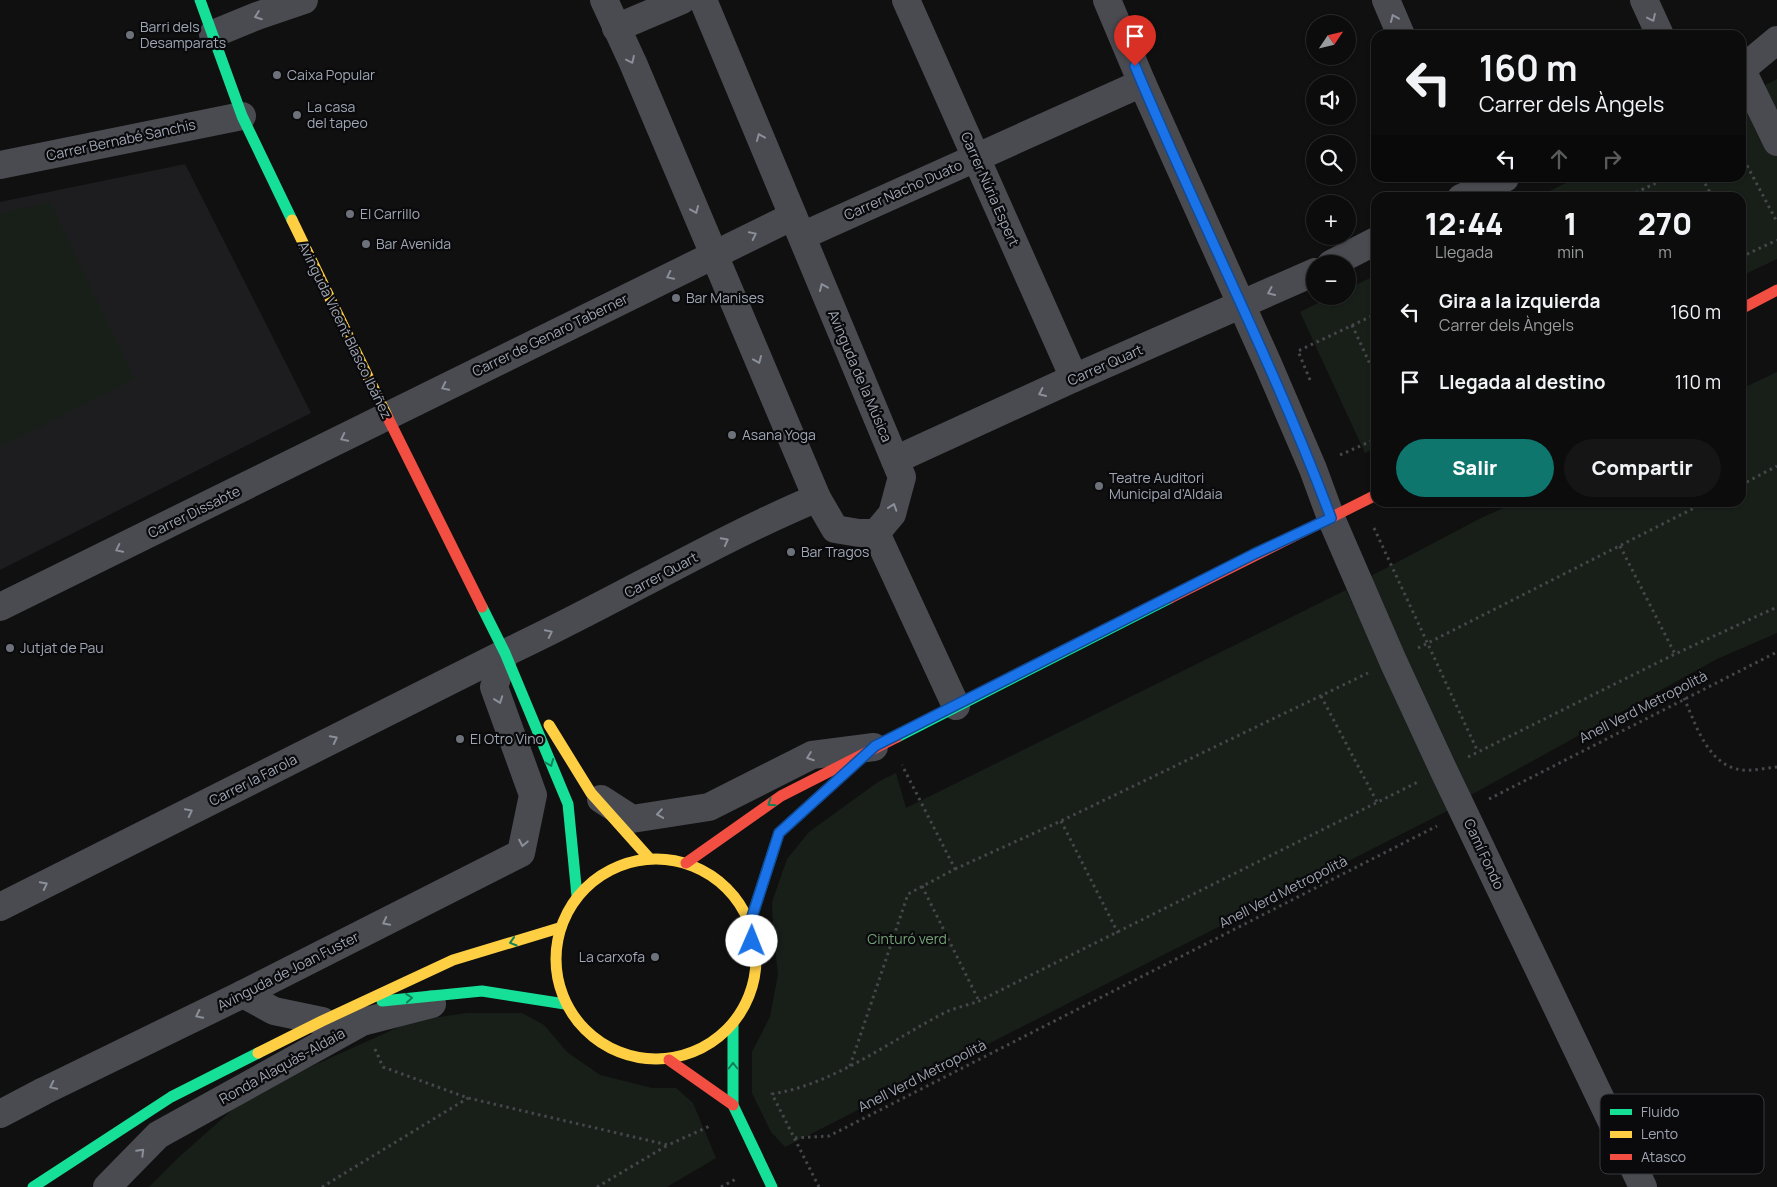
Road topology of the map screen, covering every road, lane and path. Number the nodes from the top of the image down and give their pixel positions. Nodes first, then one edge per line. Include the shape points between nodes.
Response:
1 (200, 0) edge
2 (304, 0) edge
3 (604, 0) edge
4 (682, 0) edge
5 (703, 0) edge
6 (906, 0) edge
7 (1107, 0) edge
8 (1386, 0) edge
9 (1644, 0) edge
10 (616, 28) junction
11 (1399, 30) edge
12 (1658, 30) edge
13 (213, 34) junction
14 (1777, 40) edge
15 (1777, 52) edge
16 (1746, 67) edge
17 (1746, 68) edge
18 (1746, 78) edge
19 (1142, 83) junction
20 (242, 116) junction
21 (1777, 142) edge
22 (976, 157) junction
23 (1746, 163) edge
24 (0, 165) edge
25 (1491, 182) edge
26 (1658, 182) edge
27 (1464, 190) edge
28 (1637, 192) edge
29 (1777, 222) edge
30 (797, 226) junction
31 (1777, 240) edge
32 (1371, 244) edge
33 (1746, 253) edge
34 (713, 255) junction
35 (1349, 255) edge
36 (1306, 276) edge
37 (1777, 290) edge
38 (1242, 305) junction
39 (1746, 306) edge
40 (1371, 316) edge
41 (1352, 325) junction
42 (1298, 351) dead end
43 (1371, 366) edge
44 (1074, 378) junction
45 (387, 417) junction
46 (1371, 441) edge
47 (1340, 455) dead end
48 (895, 460) junction
49 (1777, 466) edge
50 (1746, 482) edge
51 (817, 498) junction
52 (1371, 498) edge
53 (1362, 502) junction
54 (1696, 507) edge
55 (1331, 518) junction
56 (876, 533) junction
57 (1620, 546) junction
58 (0, 607) edge
59 (1777, 607) edge
60 (1426, 644) junction
61 (1777, 652) edge
62 (505, 653) junction
63 (1675, 654) junction
64 (1393, 661) junction
65 (1321, 696) junction
66 (1684, 698) junction
67 (956, 706) junction
68 (882, 743) junction
69 (1478, 752) junction
70 (1777, 767) edge
71 (1443, 769) junction
72 (590, 793) junction
73 (1377, 802) junction
74 (1464, 812) junction
75 (1061, 822) junction
76 (649, 858) junction
77 (686, 863) junction
78 (955, 869) junction
79 (922, 886) junction
80 (577, 896) junction
81 (0, 907) edge
82 (750, 923) junction
83 (560, 928) junction
84 (1118, 933) junction
85 (482, 991) joint
86 (243, 994) junction
87 (979, 1001) junction
88 (565, 1004) junction
89 (361, 1013) junction
90 (322, 1021) junction
91 (733, 1026) junction
92 (669, 1060) junction
93 (849, 1066) junction
94 (1600, 1097) edge
95 (468, 1098) junction
96 (735, 1109) junction
97 (0, 1114) edge
98 (795, 1138) junction
99 (668, 1145) junction
100 (1637, 1174) edge
101 (34, 1187) edge
102 (107, 1187) edge
103 (322, 1187) edge
104 (597, 1187) edge
105 (772, 1187) edge
106 (819, 1187) edge
107 (1643, 1187) edge

1 - 13 street, Avinguda Vicent Blasco Ibáñez
2 -> 13 street
3 - 10 street
4 - 10 street
30 -> 5 street, Avinguda de la Música
6 - 22 street, Carrer Núria Espert
7 - 19 street, Camí Fondo
11 -> 8 street
9 -> 12 street
10 -> 34 street
13 - 20 street, Avinguda Vicent Blasco Ibáñez
14 - 16 street
15 - 17 street
18 - 21 street
19 - 22 street, Carrer Nacho Duato
19 - 38 street, Camí Fondo
20 - 24 street, Carrer Bernabé Sanchis
20 - 45 street, Avinguda Vicent Blasco Ibáñez
22 - 30 street, Carrer Nacho Duato
22 - 44 street, Carrer Núria Espert
23 - 29 path
25 - 27 street
26 - 28 path
34 -> 30 street
48 -> 30 street, Avinguda de la Música
31 - 33 path
32 - 35 street
34 -> 45 street, Carrer de Genaro Taberner
34 -> 51 street
36 -> 38 street, Carrer Quart
37 - 39 street
38 - 44 street, Carrer Quart
38 - 55 street, Camí Fondo
40 - 41 path
41 - 42 path
41 - 43 path
44 -> 48 street, Carrer Quart
45 -> 58 street, Carrer Dissabte
45 - 62 street, Avinguda Vicent Blasco Ibáñez
46 - 47 path
56 -> 48 street, Avinguda de la Música via 892,514 902,477
49 - 50 path
51 - 56 street via 835,529 859,534
62 -> 51 street, Carrer Quart via 550,633 770,518
52 - 53 street
53 - 55 street
53 - 60 path
54 - 57 path
55 - 64 street, Camí Fondo
55 - 67 street
56 - 67 street
57 - 60 path
57 - 63 path
59 - 63 path
60 - 64 path
60 - 69 path
61 - 66 path, Anell Verd Metropolità
62 - 72 street, Avinguda Vicent Blasco Ibáñez
62 -> 80 street, Avinguda Vicent Blasco Ibáñez via 568,804
81 -> 62 street, Carrer la Farola
62 -> 86 street, Avinguda de Joan Fuster via 494,687 533,795 522,853
63 - 69 path
64 - 65 path
64 - 71 street, Camí Fondo
65 - 73 path
65 - 75 path
66 - 70 path via 1705,744 1719,761 1741,770
66 - 74 path, Anell Verd Metropolità
67 - 68 street
68 -> 72 street via 812,755 709,807 632,819
68 -> 77 street via 780,796
68 - 78 path
68 - 82 street via 779,833
69 - 71 path
71 - 73 path
71 - 74 street, Camí Fondo
72 - 76 street, Avinguda Vicent Blasco Ibáñez
73 - 84 path
74 - 94 street, Camí Fondo
74 - 98 path, Anell Verd Metropolità via 829,1136
75 - 78 path
75 - 84 path
76 - 77 street
76 - 80 street via 603,873
77 - 82 street via 724,885
78 - 79 path
79 - 87 path
79 - 93 path via 908,894
80 - 83 street
82 - 91 street via 756,978
83 - 88 street via 554,965
83 -> 89 street, Ronda Alaquàs-Aldaia via 453,960
84 - 87 path
85 - 88 street, Ronda Alaquàs-Aldaia
89 -> 85 street, Ronda Alaquàs-Aldaia
86 - 90 street, Ronda Alaquàs-Aldaia via 274,1011
86 -> 97 street, Avinguda de Joan Fuster
87 - 93 path via 948,1011
88 - 92 street via 602,1046
89 - 90 street, Ronda Alaquàs-Aldaia
89 - 95 path via 383,1066
102 -> 89 street, Ronda Alaquàs-Aldaia via 158,1135
90 - 101 street, Ronda Alaquàs-Aldaia via 171,1097
91 - 92 street via 705,1048
96 -> 91 street
92 - 96 street
93 - 98 path via 793,1091 772,1094
95 - 99 path
95 - 103 path
96 - 99 path
96 - 105 street
98 - 106 path
99 - 104 path
100 - 107 street, Camí Fondo

